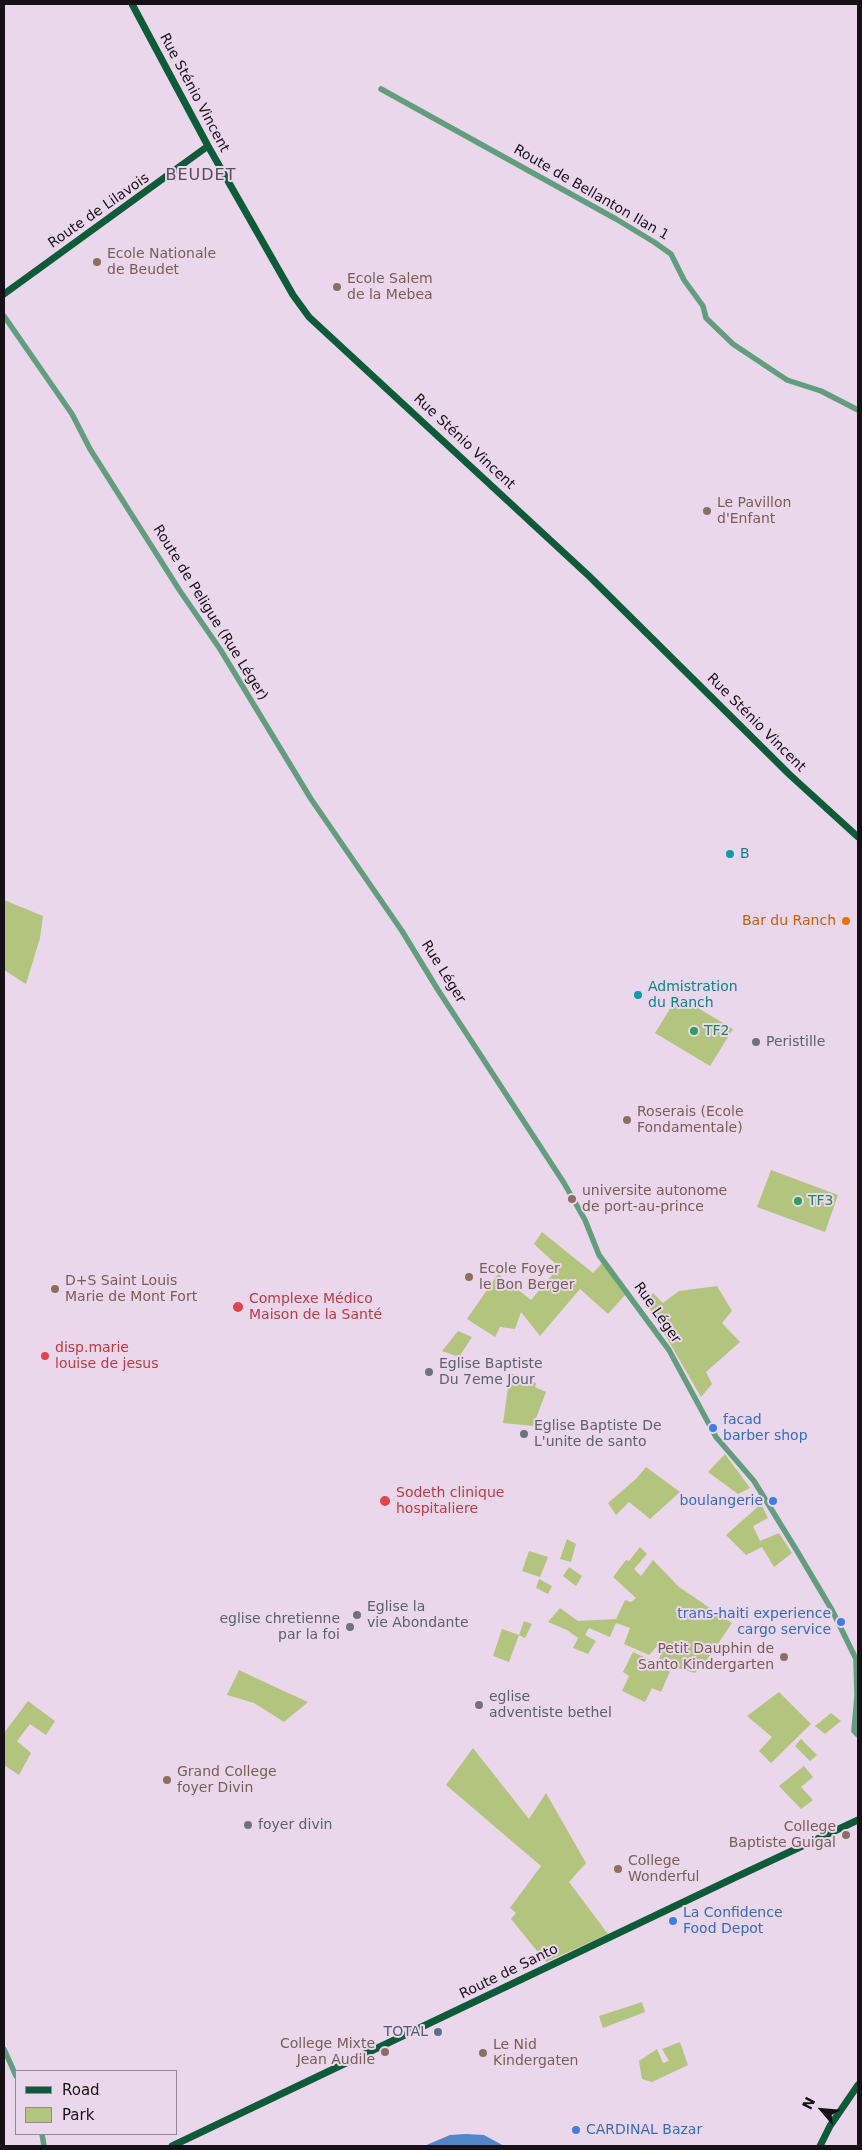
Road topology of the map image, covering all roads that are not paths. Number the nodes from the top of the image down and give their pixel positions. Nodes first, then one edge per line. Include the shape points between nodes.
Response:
1 (132, 4) edge
2 (381, 89) dead end
3 (208, 146) junction
4 (4, 294) edge
5 (4, 316) edge
6 (858, 410) edge
7 (858, 837) edge
8 (396, 923) joint
9 (856, 1733) edge
10 (858, 1820) edge
11 (4, 2049) edge
12 (15, 2074) edge
13 (858, 2085) edge
14 (172, 2146) edge
15 (820, 2146) edge

1 - 3 main road, Rue Sténio Vincent
2 - 6 street, Route de Bellanton Ilan 1 via 616,219 672,254 684,280 703,306 706,318 733,344 787,380
3 - 4 main road, Route de Lilavois
3 - 7 main road, Rue Sténio Vincent via 293,295 309,317 590,576 790,775
5 - 8 street, Route de Peligue (Rue Léger) via 72,414 90,449 220,649 312,799
8 - 9 street, Rue Léger via 564,1183 585,1220 599,1256 669,1350 716,1437 754,1481 832,1610 856,1659
10 - 14 main road, Route de Santo
11 - 12 street
13 - 15 main road

